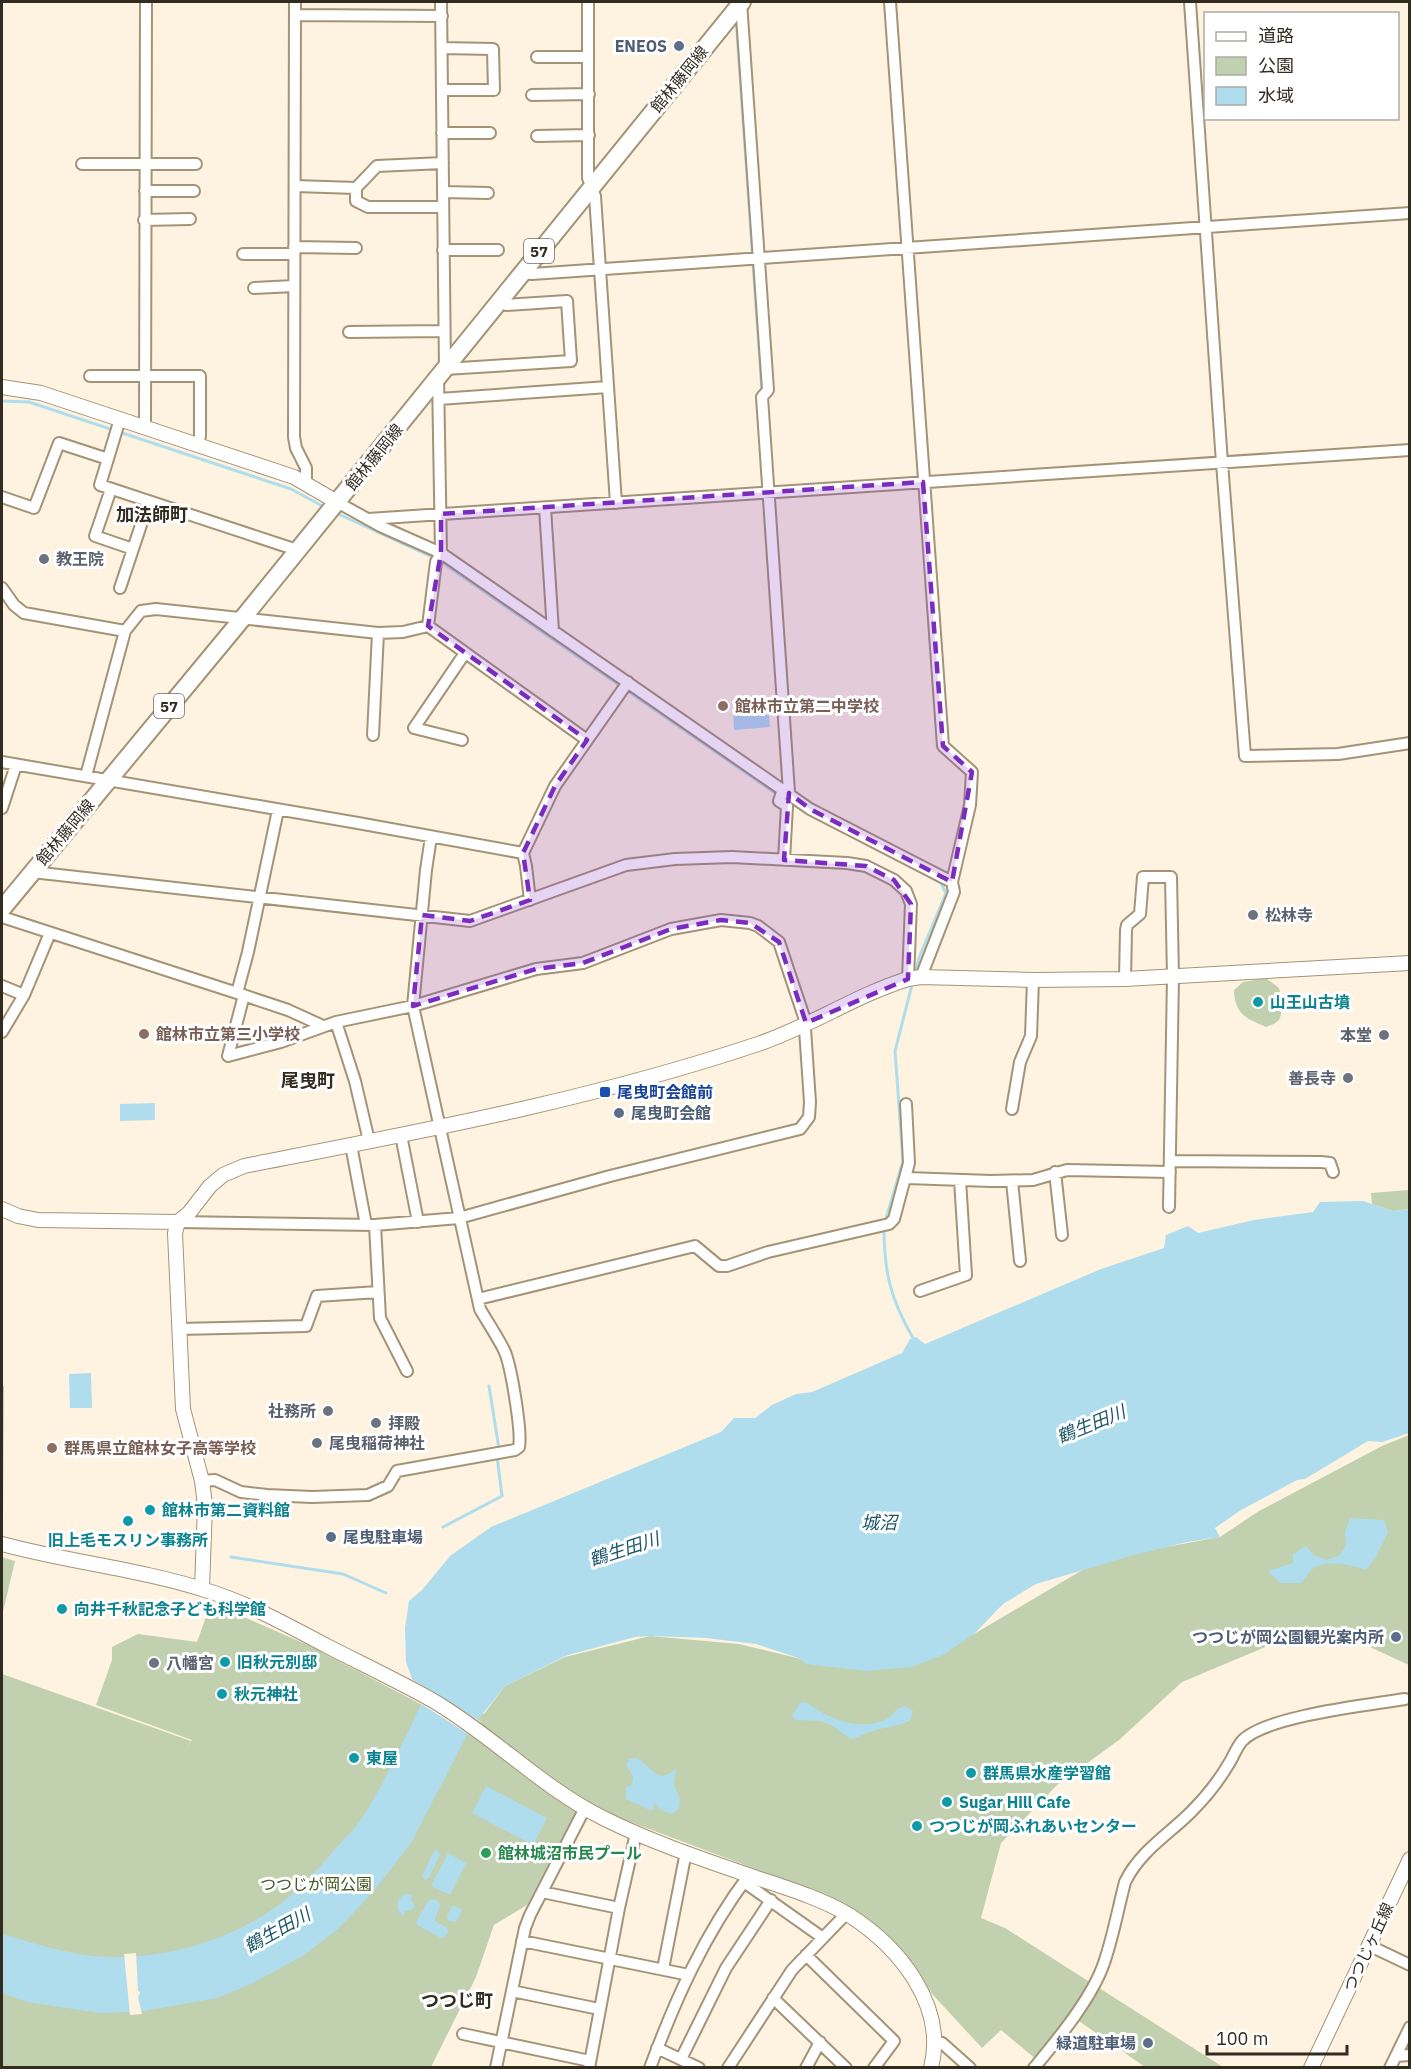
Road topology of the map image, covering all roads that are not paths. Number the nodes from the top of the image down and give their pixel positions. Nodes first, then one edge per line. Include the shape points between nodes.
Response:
1 (146, 2) edge
2 (295, 2) edge
3 (441, 2) edge
4 (588, 2) edge
5 (741, 2) edge
6 (890, 2) edge
7 (1190, 2) edge
8 (295, 15) junction
9 (442, 16) junction
10 (442, 48) junction
11 (537, 57) dead end
12 (587, 57) junction
13 (442, 90) junction
14 (589, 94) junction
15 (532, 95) dead end
16 (442, 133) junction
17 (490, 133) dead end
18 (589, 135) junction
19 (537, 136) dead end
20 (196, 164) dead end
21 (443, 164) junction
22 (82, 165) dead end
23 (145, 165) junction
24 (295, 186) junction
25 (592, 187) junction
26 (356, 188) junction
27 (145, 191) junction
28 (194, 191) dead end
29 (443, 192) junction
30 (488, 193) dead end
31 (443, 207) junction
32 (1410, 213) edge
33 (190, 219) dead end
34 (144, 220) junction
35 (1205, 226) junction
36 (907, 247) junction
37 (356, 248) dead end
38 (294, 250) junction
39 (444, 250) junction
40 (498, 250) dead end
41 (243, 254) dead end
42 (759, 258) junction
43 (600, 270) junction
44 (522, 273) junction
45 (294, 286) junction
46 (254, 288) dead end
47 (499, 301) junction
48 (444, 331) junction
49 (349, 332) dead end
50 (441, 372) junction
51 (144, 375) junction
52 (90, 376) dead end
53 (2, 387) edge
54 (608, 387) junction
55 (439, 399) junction
56 (120, 419) junction
57 (145, 427) junction
58 (198, 445) junction
59 (1410, 450) edge
60 (108, 459) junction
61 (1222, 463) junction
62 (923, 482) junction
63 (306, 483) junction
64 (111, 489) junction
65 (769, 492) junction
66 (2, 497) edge
67 (149, 501) junction
68 (337, 502) junction
69 (616, 503) junction
70 (545, 508) junction
71 (441, 514) junction
72 (368, 519) junction
73 (133, 549) junction
74 (297, 550) junction
75 (441, 553) junction
76 (2, 588) edge
77 (120, 588) dead end
78 (242, 620) junction
79 (428, 626) junction
80 (125, 631) junction
81 (553, 631) junction
82 (378, 633) junction
83 (465, 653) junction
84 (628, 682) junction
85 (373, 735) dead end
86 (462, 740) dead end
87 (587, 740) junction
88 (1410, 743) edge
89 (2, 762) edge
90 (16, 765) junction
91 (86, 776) junction
92 (107, 780) junction
93 (786, 791) junction
94 (2, 807) edge
95 (278, 810) junction
96 (431, 837) junction
97 (522, 854) junction
98 (784, 860) junction
99 (32, 872) junction
100 (952, 882) junction
101 (260, 897) junction
102 (530, 900) junction
103 (2, 909) edge
104 (422, 915) junction
105 (2, 917) edge
106 (50, 933) junction
107 (1410, 963) edge
108 (1173, 977) junction
109 (915, 978) junction
110 (1125, 979) junction
111 (1033, 980) junction
112 (2, 986) edge
113 (240, 994) junction
114 (24, 995) junction
115 (413, 1006) junction
116 (336, 1022) junction
117 (806, 1023) junction
118 (323, 1026) junction
119 (2, 1032) edge
120 (906, 1104) dead end
121 (1012, 1109) dead end
122 (439, 1127) junction
123 (401, 1135) junction
124 (369, 1141) junction
125 (351, 1145) junction
126 (1170, 1166) junction
127 (1055, 1172) junction
128 (1333, 1172) dead end
129 (907, 1178) junction
130 (960, 1180) junction
131 (1012, 1180) junction
132 (1169, 1207) dead end
133 (2, 1209) edge
134 (459, 1218) junction
135 (178, 1222) junction
136 (418, 1222) junction
137 (370, 1225) junction
138 (1062, 1235) dead end
139 (1020, 1261) dead end
140 (920, 1291) dead end
141 (378, 1292) junction
142 (478, 1299) junction
143 (179, 1329) junction
144 (407, 1371) dead end
145 (202, 1481) junction
146 (2, 1544) edge
147 (202, 1589) junction
148 (1405, 1699) dead end
149 (585, 1808) junction
150 (636, 1833) junction
151 (686, 1852) junction
152 (1410, 1859) edge
153 (746, 1879) junction
154 (542, 1892) junction
155 (771, 1900) junction
156 (619, 1908) junction
157 (846, 1914) junction
158 (824, 1938) junction
159 (522, 1941) junction
160 (1368, 1945) junction
161 (806, 1955) junction
162 (610, 1958) junction
163 (1410, 1965) edge
164 (663, 1969) junction
165 (689, 1975) junction
166 (512, 1991) junction
167 (774, 1998) junction
168 (599, 2009) junction
169 (1410, 2027) edge
170 (463, 2034) dead end
171 (935, 2041) junction
172 (501, 2042) junction
173 (820, 2042) junction
174 (657, 2048) junction
175 (1410, 2055) edge
176 (1396, 2056) junction
177 (681, 2059) junction
178 (590, 2064) edge
179 (496, 2067) edge
180 (650, 2067) edge
181 (699, 2067) edge
182 (728, 2067) edge
183 (806, 2067) edge
184 (846, 2067) edge
185 (874, 2067) edge
186 (931, 2067) edge
187 (969, 2067) edge
188 (1034, 2067) edge
189 (1311, 2067) edge
190 (1390, 2067) edge

1 - 23 street
2 - 8 street
3 - 9 street
4 - 12 street
5 - 25 main road, 館林藤岡線 / 57
5 - 42 street
6 - 36 street
7 - 35 street
8 - 9 street
8 - 24 street
9 - 10 street
10 - 13 street
10 - 13 street via 494,49 494,90
11 - 12 street
12 - 14 street
13 - 16 street
14 - 15 street
14 - 18 street
16 - 17 street
16 - 21 street
18 - 19 street
18 - 25 street via 588,178
20 - 23 street
21 - 26 street via 377,166
21 - 29 street
22 - 23 street
23 - 27 street
24 - 26 street
24 - 38 street
25 - 43 street
25 - 44 main road, 館林藤岡線 / 57
26 - 31 street via 356,201 368,207
27 - 28 street
27 - 34 street
29 - 30 street
29 - 31 street
31 - 39 street
32 - 35 street
33 - 34 street
34 - 51 street
35 - 36 street
35 - 61 street
36 - 42 street
36 - 62 street
37 - 38 street
38 - 41 street
38 - 45 street
39 - 40 street
39 - 48 street
42 - 43 street
42 - 65 street via 768,390 762,397
43 - 44 street
43 - 54 street
44 - 47 main road, 館林藤岡線 / 57
45 - 46 street
45 - 63 street via 294,437 306,468
47 - 50 main road, 館林藤岡線 / 57
47 - 50 street via 506,305 567,301 570,361
48 - 49 street
48 - 50 street
50 - 55 street
50 - 68 main road, 館林藤岡線 / 57
51 - 52 street
51 - 57 street
51 - 58 street via 200,376
53 - 56 street via 41,393
54 - 55 street
54 - 69 street
55 - 71 street
56 - 57 street
56 - 60 street
57 - 58 street
58 - 63 street
59 - 61 street
60 - 64 street via 100,484
60 - 66 street via 58,443 34,508
61 - 62 street
61 - 88 street via 1245,756 1338,754
62 - 65 street
62 - 100 street via 943,746 972,772 970,805
63 - 68 street
64 - 67 street
64 - 73 street via 95,536
65 - 69 street
65 - 93 street
67 - 73 street
67 - 74 street
68 - 72 street
68 - 74 main road, 館林藤岡線 / 57
69 - 70 street
70 - 71 street
70 - 81 street
71 - 72 street
71 - 75 street
72 - 75 street
73 - 77 street
74 - 78 main road, 館林藤岡線 / 57
75 - 79 street via 436,562
75 - 81 street
76 - 80 street via 24,613
78 - 80 street via 152,609 141,611
78 - 82 street
78 - 92 main road, 館林藤岡線 / 57
79 - 82 street
79 - 83 street
80 - 91 street
81 - 84 street
82 - 85 street
83 - 86 street via 414,728
83 - 87 street
84 - 87 street
84 - 93 street
87 - 97 street via 555,786
89 - 90 street
90 - 91 street
90 - 94 street
91 - 92 street
92 - 95 street
92 - 99 main road, 館林藤岡線 / 57
93 - 98 street via 779,801 787,806
93 - 100 street via 810,809
95 - 96 street
95 - 101 street
96 - 97 street
96 - 104 street
97 - 102 street
98 - 102 street via 732,857 626,865
98 - 109 street via 847,862 866,866 894,880 906,891 911,904
99 - 101 street
99 - 103 main road, 館林藤岡線 / 57
100 - 109 street via 954,892
101 - 104 street
101 - 113 street
102 - 104 street via 470,921
104 - 115 street
105 - 106 street
106 - 113 street
106 - 114 street
107 - 108 street
108 - 110 street
108 - 110 street via 1171,877 1143,877 1140,914 1126,930
108 - 126 street
109 - 111 street
109 - 117 street
110 - 111 street
111 - 121 street via 1031,1036 1020,1062
112 - 114 street
113 - 118 street
113 - 118 street via 228,1056
114 - 119 street
115 - 116 street
115 - 117 street via 536,969 583,963 671,929 732,920 758,926 779,942
115 - 122 street
116 - 118 street
116 - 124 street
117 - 122 street via 757,1044 675,1069
117 - 134 street via 810,1102 809,1117 800,1129
120 - 129 street via 910,1152
122 - 123 street
122 - 134 street
123 - 124 street
123 - 136 street
124 - 125 street
125 - 135 street via 230,1171 210,1186
125 - 137 street
126 - 127 street
126 - 128 street via 1321,1162 1330,1163
126 - 132 street
127 - 131 street via 1033,1180
127 - 138 street
129 - 130 street
129 - 142 street via 894,1220 884,1225 768,1252 727,1266 719,1266 695,1246
130 - 131 street
130 - 140 street via 966,1275
131 - 139 street
133 - 135 street via 38,1220
134 - 136 street
134 - 142 street
135 - 137 street
135 - 143 street via 175,1233
136 - 137 street
137 - 141 street
141 - 143 street via 317,1296 306,1326
141 - 144 street via 380,1318
142 - 145 street via 505,1352 517,1408 519,1447 515,1450 397,1471 388,1486 368,1495 267,1495 241,1492 215,1480
143 - 145 street via 183,1409
145 - 147 street
146 - 147 street
147 - 149 street via 268,1615 464,1719 543,1781
148 - 188 street via 1297,1717 1253,1732 1241,1742 1204,1799 1140,1857 1131,1870 1103,1965 1062,2035
149 - 150 street
149 - 154 street
150 - 151 street
150 - 156 street
151 - 153 street
151 - 164 street
152 - 160 street, つつじヶ丘線
153 - 155 street
153 - 157 street via 806,1895
153 - 165 street via 711,1930
154 - 156 street
154 - 159 street
155 - 158 street
155 - 177 street via 726,1968
156 - 162 street
157 - 158 street
157 - 171 street via 884,1942 909,1972 927,2001
158 - 161 street
159 - 162 street
159 - 166 street
160 - 163 street
160 - 189 street, つつじヶ丘線
161 - 167 street
161 - 185 street via 894,2040
162 - 164 street
162 - 168 street
164 - 165 street
165 - 174 street
166 - 168 street
166 - 172 street
167 - 173 street
167 - 182 street
168 - 178 street
169 - 176 street
170 - 172 street
171 - 186 street
171 - 187 street
172 - 178 street
172 - 179 street
173 - 183 street
173 - 184 street
174 - 177 street
174 - 180 street
175 - 176 street
176 - 190 street
177 - 181 street

